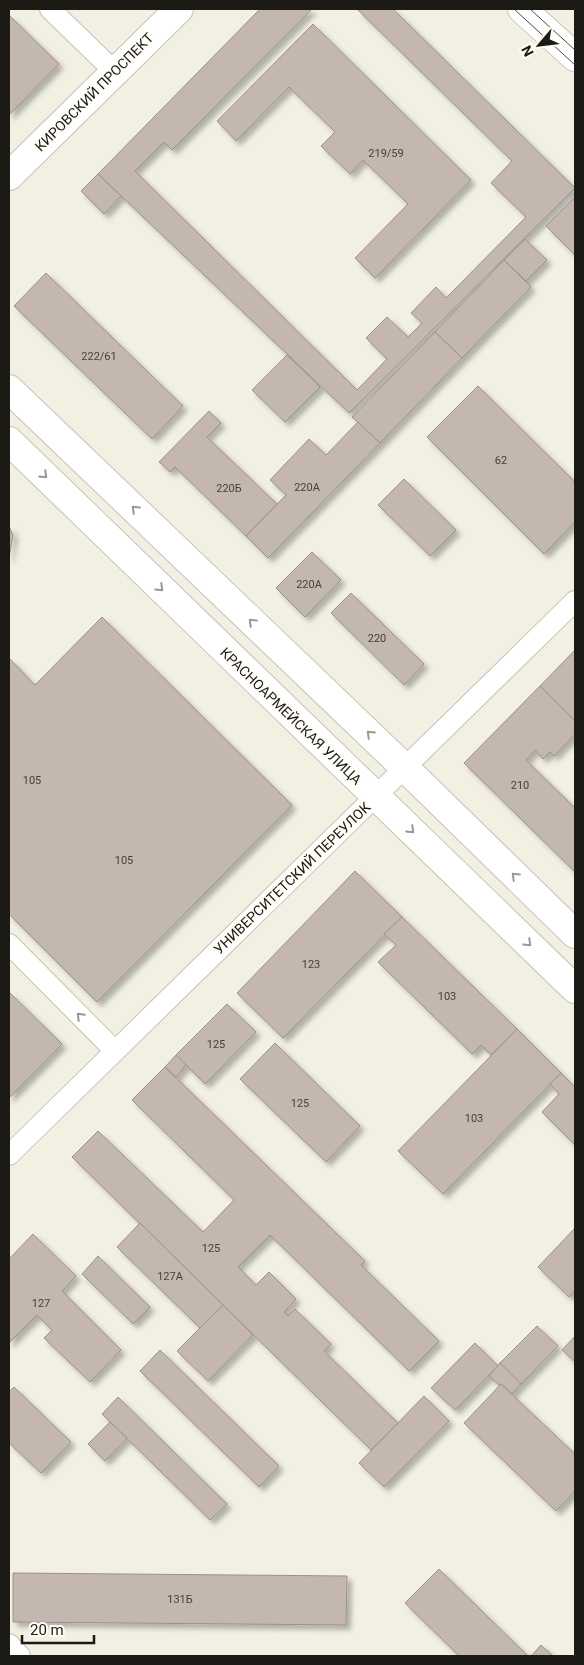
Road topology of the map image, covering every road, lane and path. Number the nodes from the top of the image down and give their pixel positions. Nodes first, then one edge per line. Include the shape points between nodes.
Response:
1 (50, 9) edge
2 (179, 9) edge
3 (522, 9) edge
4 (575, 57) edge
5 (115, 72) junction
6 (9, 176) edge
7 (9, 389) edge
8 (9, 441) edge
9 (575, 601) edge
10 (405, 768) junction
11 (376, 797) junction
12 (575, 934) edge
13 (9, 944) edge
14 (575, 989) edge
15 (114, 1050) junction
16 (11, 1148) edge
17 (9, 1644) edge
18 (20, 1656) edge

1 - 5 street
2 - 5 main road, КИРОВСКИЙ ПРОСПЕКТ
3 - 4 main road
5 - 6 main road, КИРОВСКИЙ ПРОСПЕКТ
10 -> 7 main road
8 -> 11 main road, КРАСНОАРМЕЙСКАЯ УЛИЦА
9 - 10 street, УНИВЕРСИТЕТСКИЙ ПЕРЕУЛОК
10 - 11 street, УНИВЕРСИТЕТСКИЙ ПЕРЕУЛОК
12 -> 10 main road
11 -> 14 main road, КРАСНОАРМЕЙСКАЯ УЛИЦА
11 - 15 street, УНИВЕРСИТЕТСКИЙ ПЕРЕУЛОК
15 -> 13 street
15 - 16 street, УНИВЕРСИТЕТСКИЙ ПЕРЕУЛОК
17 - 18 street

